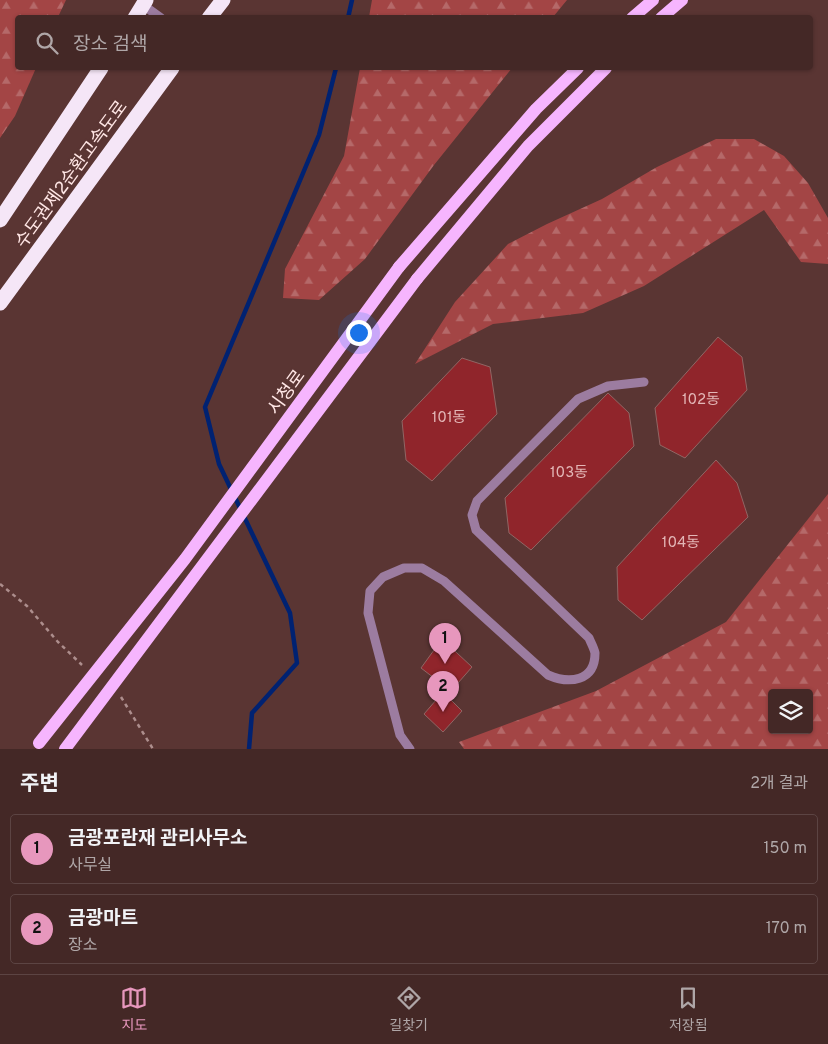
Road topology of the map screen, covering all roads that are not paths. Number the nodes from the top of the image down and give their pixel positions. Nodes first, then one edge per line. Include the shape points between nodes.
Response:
1 (222, 0) edge
2 (653, 0) edge
3 (682, 0) edge
4 (141, 8) edge
5 (155, 15) edge
6 (211, 15) edge
7 (636, 15) edge
8 (664, 15) edge
9 (101, 70) edge
10 (171, 70) edge
11 (576, 70) edge
12 (604, 70) edge
13 (0, 220) edge
14 (0, 303) edge
15 (644, 382) dead end
16 (37, 746) edge
17 (65, 749) edge
18 (410, 749) edge

1 - 6 highway
2 - 7 main road
3 - 8 main road
4 - 5 lane
9 - 13 highway, 수도권제2순환고속도로
10 - 14 highway, 수도권제2순환고속도로
11 - 16 main road, 시청로, bridge via 529,116 399,267 185,559
12 - 17 main road, 시청로, bridge via 528,146 417,278
15 - 18 lane via 608,386 578,399 477,501 472,515 476,530 589,638 595,652 593,664 585,675 574,681 548,675 444,581 422,568 404,568 383,577 370,591 368,613 400,736

